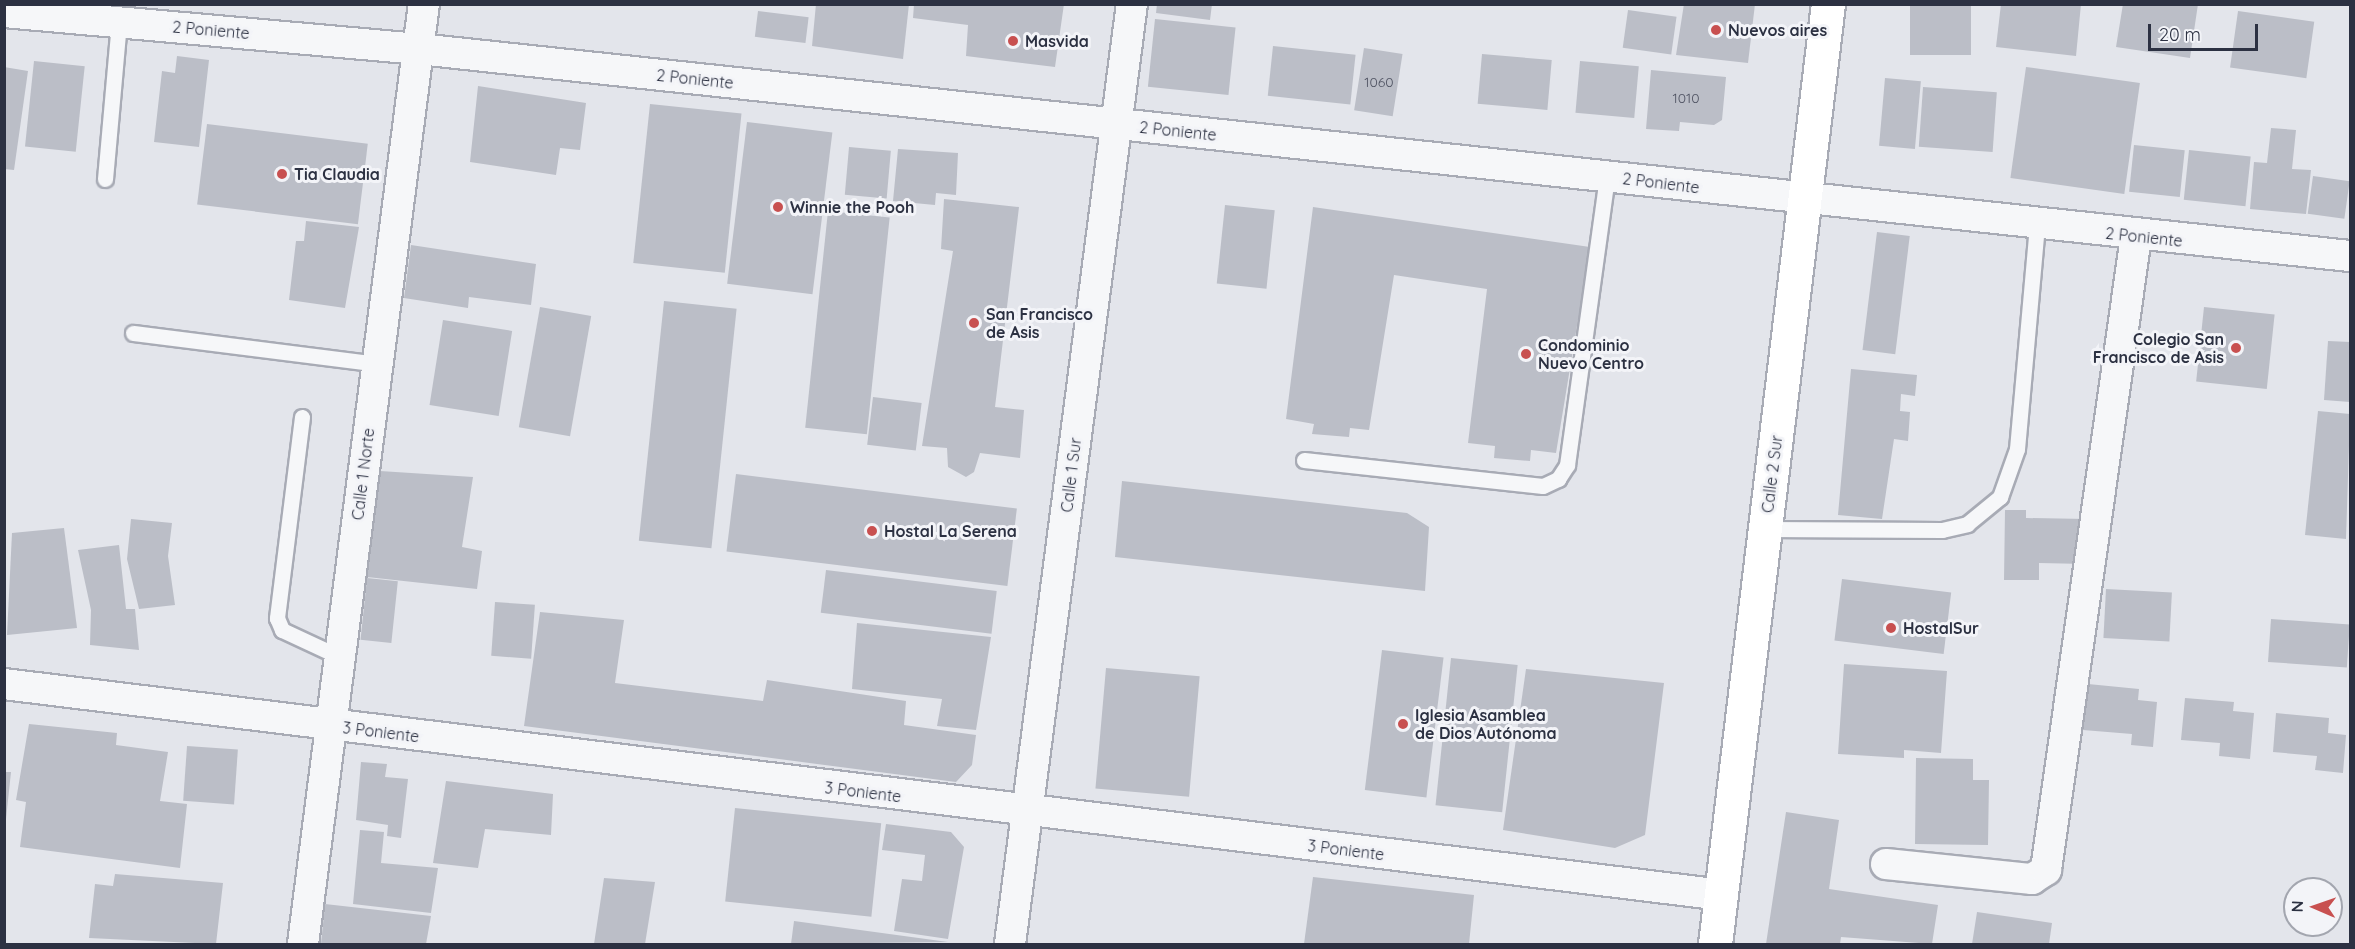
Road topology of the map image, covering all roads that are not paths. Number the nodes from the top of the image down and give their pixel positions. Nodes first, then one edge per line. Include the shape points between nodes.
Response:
1 (424, 4) edge
2 (1132, 4) edge
3 (1828, 4) edge
4 (4, 12) edge
5 (119, 22) junction
6 (419, 49) junction
7 (1117, 124) junction
8 (1607, 176) junction
9 (105, 179) dead end
10 (1804, 201) junction
11 (2037, 226) junction
12 (2136, 237) junction
13 (2350, 256) edge
14 (133, 333) dead end
15 (378, 364) junction
16 (302, 417) dead end
17 (1304, 460) dead end
18 (1765, 529) junction
19 (340, 657) junction
20 (4, 684) edge
21 (331, 726) junction
22 (1028, 812) junction
23 (1886, 864) dead end
24 (1722, 895) junction
25 (303, 945) edge
26 (1010, 945) edge
27 (1715, 945) edge

1 - 6 street, Calle 1 Norte
2 - 7 street, Calle 1 Sur
3 - 10 main road, Calle 2 Sur
4 - 5 street, 2 Poniente
5 - 6 street, 2 Poniente
5 - 9 lane
6 - 7 street, 2 Poniente
6 - 15 street, Calle 1 Norte
7 - 8 street, 2 Poniente
7 - 22 street, Calle 1 Sur
8 - 10 street, 2 Poniente
8 - 17 lane via 1567,465 1558,479 1543,486
10 - 11 street, 2 Poniente
10 - 18 main road, Calle 2 Sur
11 - 12 street, 2 Poniente
11 - 18 lane via 2018,449 2000,497 1967,524 1942,530
12 - 13 street, 2 Poniente
12 - 23 street via 2046,870 2032,879
14 - 15 lane
15 - 19 street, Calle 1 Norte
16 - 19 lane via 277,618 282,630
18 - 24 main road, Calle 2 Sur
19 - 21 street, Calle 1 Norte
20 - 21 street, 3 Poniente
21 - 22 street, 3 Poniente
21 - 25 street, Calle 1 Norte
22 - 24 street, 3 Poniente
22 - 26 street, Calle 1 Sur
24 - 27 main road, Calle 2 Sur

